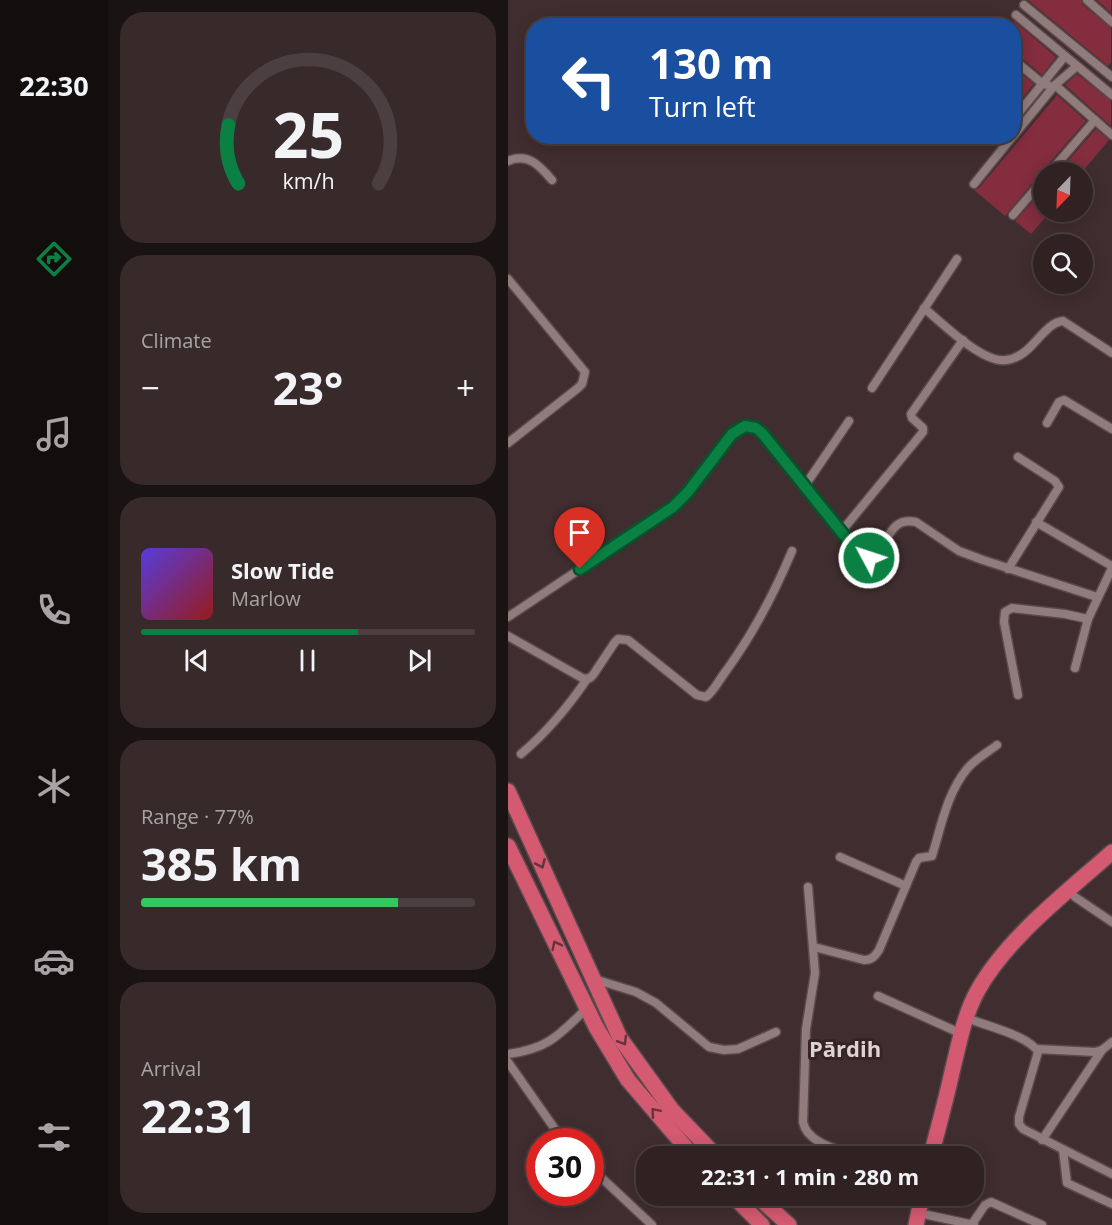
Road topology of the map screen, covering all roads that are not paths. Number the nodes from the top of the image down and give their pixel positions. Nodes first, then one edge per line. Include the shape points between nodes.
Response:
1 (1087, 0) edge
2 (1024, 4) dead end
3 (1016, 15) dead end
4 (1020, 18) edge
5 (1021, 19) edge
6 (1111, 22) edge
7 (1065, 56) junction
8 (1021, 66) edge
9 (1077, 66) junction
10 (1110, 73) edge
11 (1097, 83) junction
12 (1043, 84) junction
13 (1055, 85) junction
14 (1111, 95) edge
15 (1021, 108) edge
16 (1021, 120) edge
17 (1095, 120) junction
18 (1024, 123) junction
19 (1021, 127) edge
20 (1111, 135) edge
21 (1006, 144) edge
22 (508, 161) edge
23 (1059, 162) edge
24 (552, 180) dead end
25 (974, 184) dead end
26 (1033, 192) edge
27 (1013, 215) dead end
28 (957, 259) dead end
29 (508, 279) edge
30 (924, 308) junction
31 (963, 340) junction
32 (1111, 353) edge
33 (872, 388) dead end
34 (849, 421) dead end
35 (1047, 423) dead end
36 (1111, 429) edge
37 (508, 443) edge
38 (1018, 458) dead end
39 (804, 487) junction
40 (1036, 522) junction
41 (841, 532) junction
42 (792, 551) dead end
43 (1111, 567) edge
44 (1008, 569) junction
45 (1097, 597) junction
46 (508, 617) edge
47 (1088, 619) junction
48 (508, 636) edge
49 (1075, 668) dead end
50 (587, 679) junction
51 (1018, 695) dead end
52 (997, 746) dead end
53 (521, 754) dead end
54 (508, 792) edge
55 (530, 840) junction
56 (508, 847) edge
57 (1111, 852) edge
58 (840, 857) dead end
59 (1111, 864) edge
60 (906, 886) junction
61 (808, 887) dead end
62 (1075, 897) junction
63 (1110, 919) edge
64 (814, 947) junction
65 (593, 978) junction
66 (878, 996) dead end
67 (586, 1009) junction
68 (975, 1021) junction
69 (776, 1032) dead end
70 (962, 1034) junction
71 (1111, 1042) edge
72 (1036, 1048) junction
73 (1102, 1050) junction
74 (508, 1054) edge
75 (508, 1062) edge
76 (554, 1128) edge
77 (1042, 1140) junction
78 (684, 1146) edge
79 (706, 1146) edge
80 (831, 1146) edge
81 (934, 1146) edge
82 (943, 1146) edge
83 (1063, 1150) junction
84 (1111, 1174) edge
85 (604, 1180) edge
86 (1111, 1204) edge
87 (743, 1206) edge
88 (768, 1206) edge
89 (922, 1206) edge
90 (928, 1206) edge
91 (923, 1222) edge
92 (652, 1225) edge
93 (762, 1225) edge
94 (789, 1225) edge
95 (973, 1225) edge
96 (1042, 1225) edge

1 - 6 street
2 - 10 street
3 - 4 street
5 - 7 street
7 - 9 street
7 - 12 street
8 - 12 street
9 - 11 street
9 - 13 street
10 - 11 street
11 - 14 street
12 - 13 street
12 - 15 street
13 - 17 street
13 - 18 street
16 - 18 street
17 - 20 street
17 - 23 street
18 - 19 street
21 - 25 street
22 - 24 street via 529,159
26 - 27 street
28 - 30 street
29 - 37 street via 585,372 578,388
30 - 31 street
30 - 33 street
31 - 32 street via 990,358 1007,360 1031,347 1050,327 1063,321
31 - 41 street via 911,414 924,428 923,432
34 - 39 street
35 - 36 street via 1064,400
38 - 40 street via 1058,484
39 - 41 street
39 - 46 street via 756,428 739,428 673,507
40 - 43 street
40 - 44 street
41 - 44 street via 859,554 869,558 878,553 894,527 904,521 916,522 959,551
42 - 50 street via 758,621 706,698 623,639 610,647
43 - 45 street
44 - 45 street
45 - 47 street
47 - 49 street
47 - 51 street via 1012,608 1005,612
48 - 50 street
50 - 53 street via 562,714
52 - 60 street via 967,770 942,817 932,856 918,859
54 - 55 highway
55 - 56 highway
55 -> 65 highway
67 -> 56 highway
57 - 70 highway via 1001,957 978,991
58 - 60 street
59 - 62 highway
60 - 64 street via 879,950 869,960
61 - 64 street
62 - 63 street
62 - 68 highway via 1003,969 987,992
64 - 80 street via 803,1122 813,1138
65 - 69 street via 656,1003 709,1047 738,1049
65 -> 79 highway via 620,1038 672,1110
66 - 70 street
67 - 74 street via 551,1042
78 -> 67 highway via 628,1080
68 - 72 street
68 - 82 highway
70 - 81 highway
71 - 73 street
72 - 73 street
72 - 77 street via 1019,1124
73 - 77 street
75 - 76 street
77 - 83 street
83 - 84 street
83 - 86 street via 1067,1183
85 - 92 street
87 - 93 highway
88 - 94 highway
89 - 91 highway
90 - 91 highway
91 - 95 street
95 - 96 street via 991,1202

